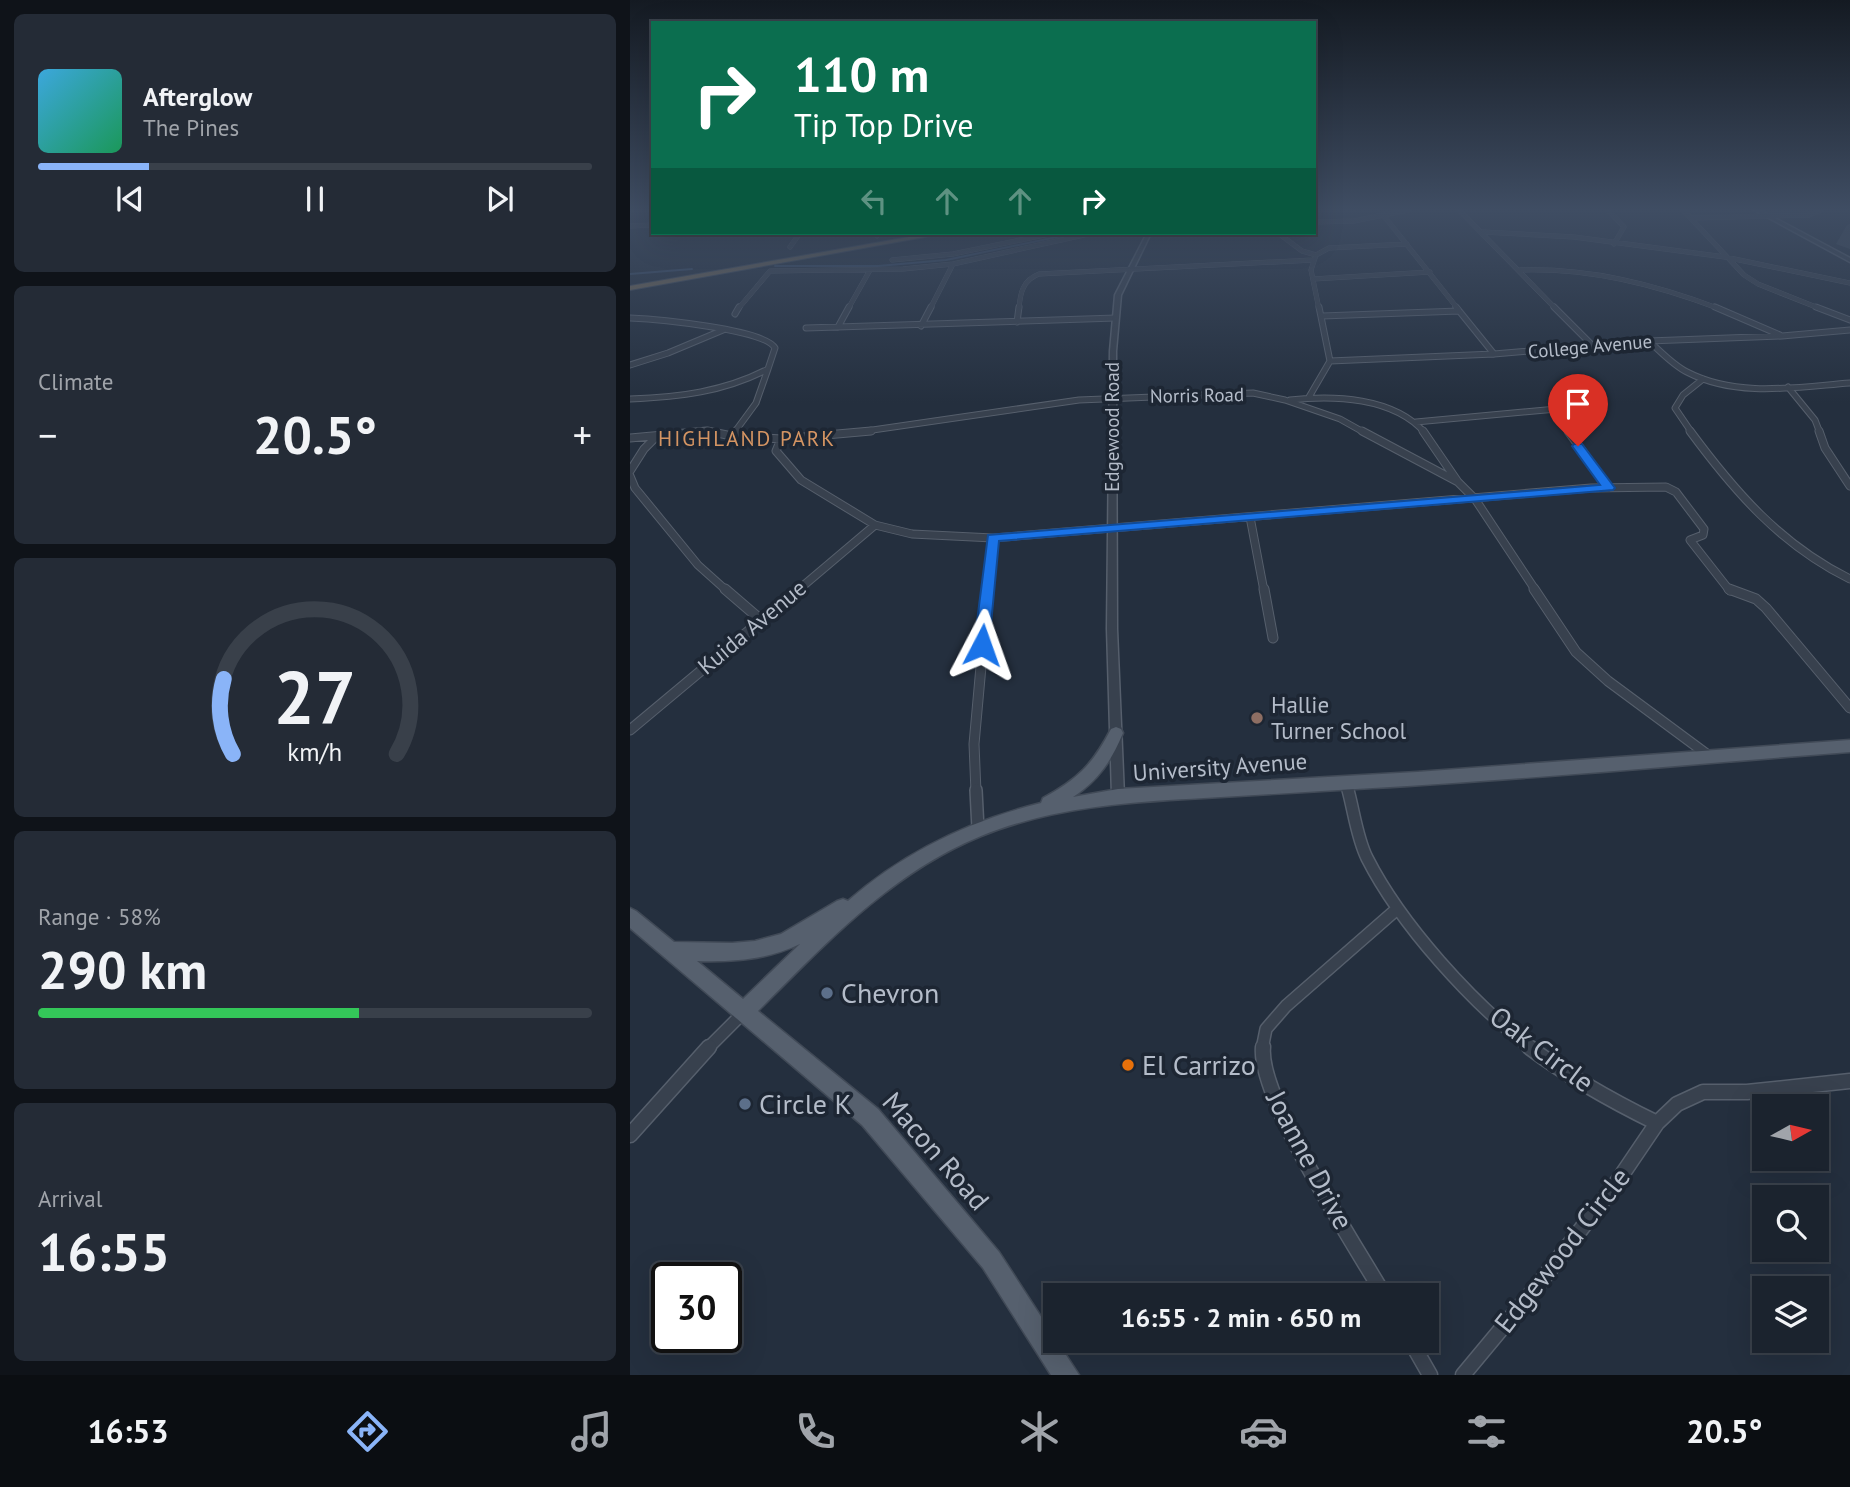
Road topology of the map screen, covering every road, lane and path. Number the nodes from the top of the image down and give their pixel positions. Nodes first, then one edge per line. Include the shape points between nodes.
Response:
1 (681, 274) edge
2 (711, 274) edge
3 (767, 274) edge
4 (868, 274) edge
5 (948, 274) edge
6 (1038, 274) edge
7 (1127, 274) edge
8 (1312, 274) edge
9 (1394, 274) edge
10 (1432, 274) edge
11 (1524, 274) edge
12 (1590, 274) edge
13 (1743, 274) edge
14 (1808, 274) edge
15 (1314, 279) junction
16 (1850, 283) edge
17 (630, 286) edge
18 (1459, 311) junction
19 (735, 314) dead end
20 (1322, 316) junction
21 (630, 318) edge
22 (1116, 318) junction
23 (1850, 320) edge
24 (1017, 322) junction
25 (921, 326) junction
26 (838, 327) junction
27 (806, 328) dead end
28 (723, 330) junction
29 (1850, 330) edge
30 (1782, 336) junction
31 (1649, 341) junction
32 (1593, 346) junction
33 (1494, 354) junction
34 (1331, 361) junction
35 (630, 365) edge
36 (768, 369) junction
37 (765, 379) junction
38 (1703, 379) junction
39 (741, 383) junction
40 (1850, 383) edge
41 (1788, 387) junction
42 (1113, 397) junction
43 (1309, 397) junction
44 (630, 399) edge
45 (1285, 400) junction
46 (1600, 405) dead end
47 (1553, 409) junction
48 (1416, 422) junction
49 (732, 436) junction
50 (656, 437) junction
51 (630, 438) edge
52 (781, 439) junction
53 (630, 474) edge
54 (1458, 482) junction
55 (1850, 486) edge
56 (1609, 488) junction
57 (1475, 499) junction
58 (1250, 517) junction
59 (875, 525) junction
60 (1112, 526) junction
61 (993, 538) junction
62 (1850, 579) edge
63 (761, 620) junction
64 (1273, 638) dead end
65 (1850, 708) edge
66 (630, 730) edge
67 (1116, 733) junction
68 (1850, 746) edge
69 (1708, 755) junction
70 (1345, 781) junction
71 (1118, 796) junction
72 (1039, 810) junction
73 (978, 829) junction
74 (880, 884) junction
75 (1397, 909) junction
76 (630, 916) edge
77 (673, 951) junction
78 (746, 1010) junction
79 (1850, 1081) edge
80 (1657, 1123) junction
81 (630, 1135) edge
82 (1377, 1283) edge
83 (1417, 1353) edge
84 (1066, 1375) edge
85 (1430, 1375) edge
86 (1463, 1375) edge

1 - 17 highway
2 - 17 highway
3 - 19 street
4 - 26 street
5 - 25 street
6 - 24 street via 1026,281 1021,292
7 - 22 street, Edgewood Road via 1118,295
8 - 15 street
9 - 15 street
10 - 18 street
11 - 32 street
12 - 30 street via 1699,300
13 - 23 street
14 - 16 street
15 - 20 street
18 - 20 street
18 - 33 street
20 - 34 street
21 - 28 street
22 - 24 street
22 - 42 street, Edgewood Road
24 - 25 street
25 - 26 street
26 - 27 street
28 - 35 street
28 - 36 street via 772,342 775,348
29 - 30 street, College Avenue
30 - 31 street, College Avenue
31 - 32 street, College Avenue
31 - 38 street
32 - 33 street, College Avenue
33 - 34 street, College Avenue
34 - 43 street
36 - 37 street
36 - 39 street
37 - 39 street
37 - 49 street via 756,403
38 - 41 street via 1745,388
38 - 62 street via 1677,402 1675,408 1684,425 1751,508 1796,547
39 - 44 street via 680,397
40 - 41 street
41 - 55 street via 1815,420 1825,448
42 - 45 street, Norris Road via 1252,393
42 - 52 street, Norris Road
42 - 60 street, Edgewood Road
43 - 45 street
43 - 48 street via 1350,399
45 - 54 street, Norris Road via 1340,419
46 - 47 street
47 - 48 street
47 - 56 street
48 - 54 street
49 - 50 street, Norris Road via 707,431
49 - 52 street, Norris Road
50 - 51 street, Norris Road
50 - 53 street
52 - 59 street via 776,451 801,480
53 - 63 street via 635,488 698,565
54 - 57 street, Norris Road
56 - 57 street
56 - 65 street via 1666,487 1676,492 1704,529 1703,535 1690,540 1731,592 1756,598
57 - 58 street
57 - 69 street, Norris Road via 1576,652
58 - 60 street
58 - 64 street
59 - 61 street via 912,534
59 - 63 street, Kuida Avenue
60 - 61 street
60 - 67 street, Edgewood Road
61 - 73 street via 974,744
63 - 66 street, Kuida Avenue
67 - 71 street, Edgewood Road
67 - 72 main road via 1107,755 1086,781
68 - 69 main road, University Avenue
69 - 70 main road, University Avenue
70 - 71 main road, University Avenue
70 - 75 street, Oak Circle via 1366,855
71 - 72 main road, University Avenue
72 - 73 main road, University Avenue
73 - 74 main road, University Avenue via 933,850
74 - 77 main road via 820,923 766,947
74 - 78 main road, University Avenue
75 - 80 street, Oak Circle via 1511,1033 1557,1068
75 - 82 street, Joanne Drive via 1286,1006 1266,1029 1262,1051 1270,1087 1301,1152
76 - 77 main road, Macon Road
77 - 78 main road, Macon Road
78 - 81 street
78 - 84 main road, Macon Road via 870,1117 991,1260
79 - 80 street via 1703,1092 1676,1104
80 - 86 street, Edgewood Circle via 1542,1280
83 - 85 street

